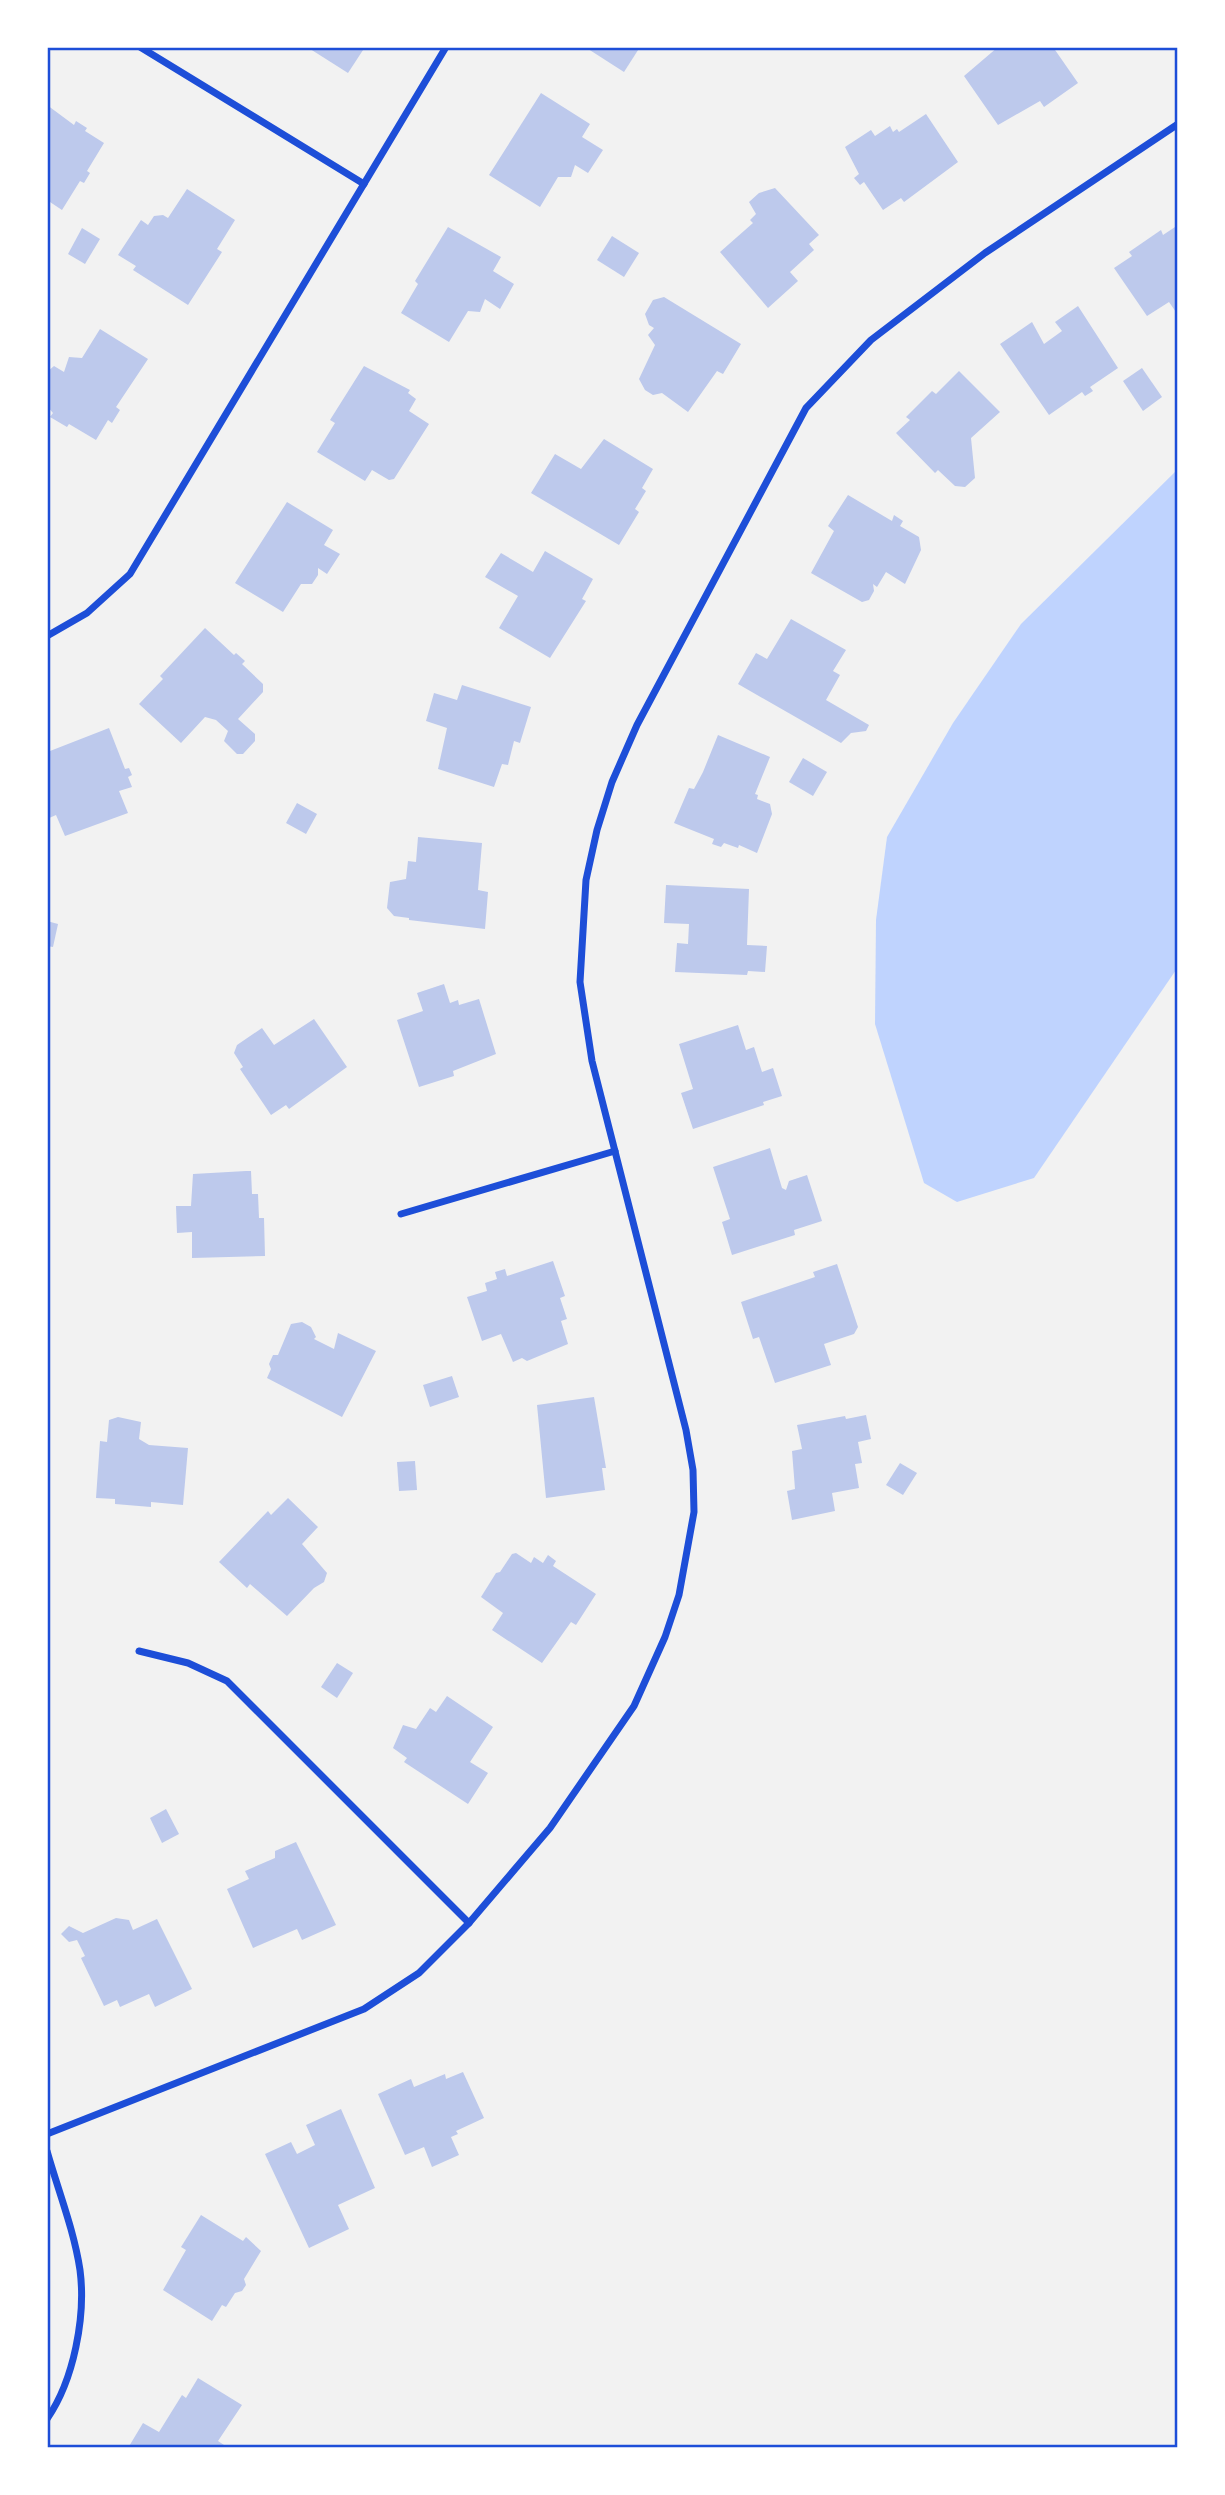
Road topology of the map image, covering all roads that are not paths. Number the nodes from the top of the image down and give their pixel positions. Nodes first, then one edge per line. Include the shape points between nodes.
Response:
1 (140, 47) edge
2 (446, 47) edge
3 (1178, 124) edge
4 (364, 184) junction
5 (47, 636) edge
6 (615, 1151) junction
7 (401, 1214) dead end
8 (139, 1651) dead end
9 (469, 1923) junction
10 (47, 2134) edge
11 (47, 2151) edge
12 (47, 2419) edge

1 - 4 street
2 - 4 street
3 - 6 street via 974,261 872,340 806,408 637,725 597,830 586,880 580,982 592,1061
4 - 5 street via 130,574 86,613
6 - 7 street
6 - 9 street via 687,1430 694,1512 682,1583 665,1637 634,1706 550,1828
8 - 9 street via 188,1663 227,1681
9 - 10 street via 419,1973 364,2009
11 - 12 street via 80,2271 77,2333 69,2370

